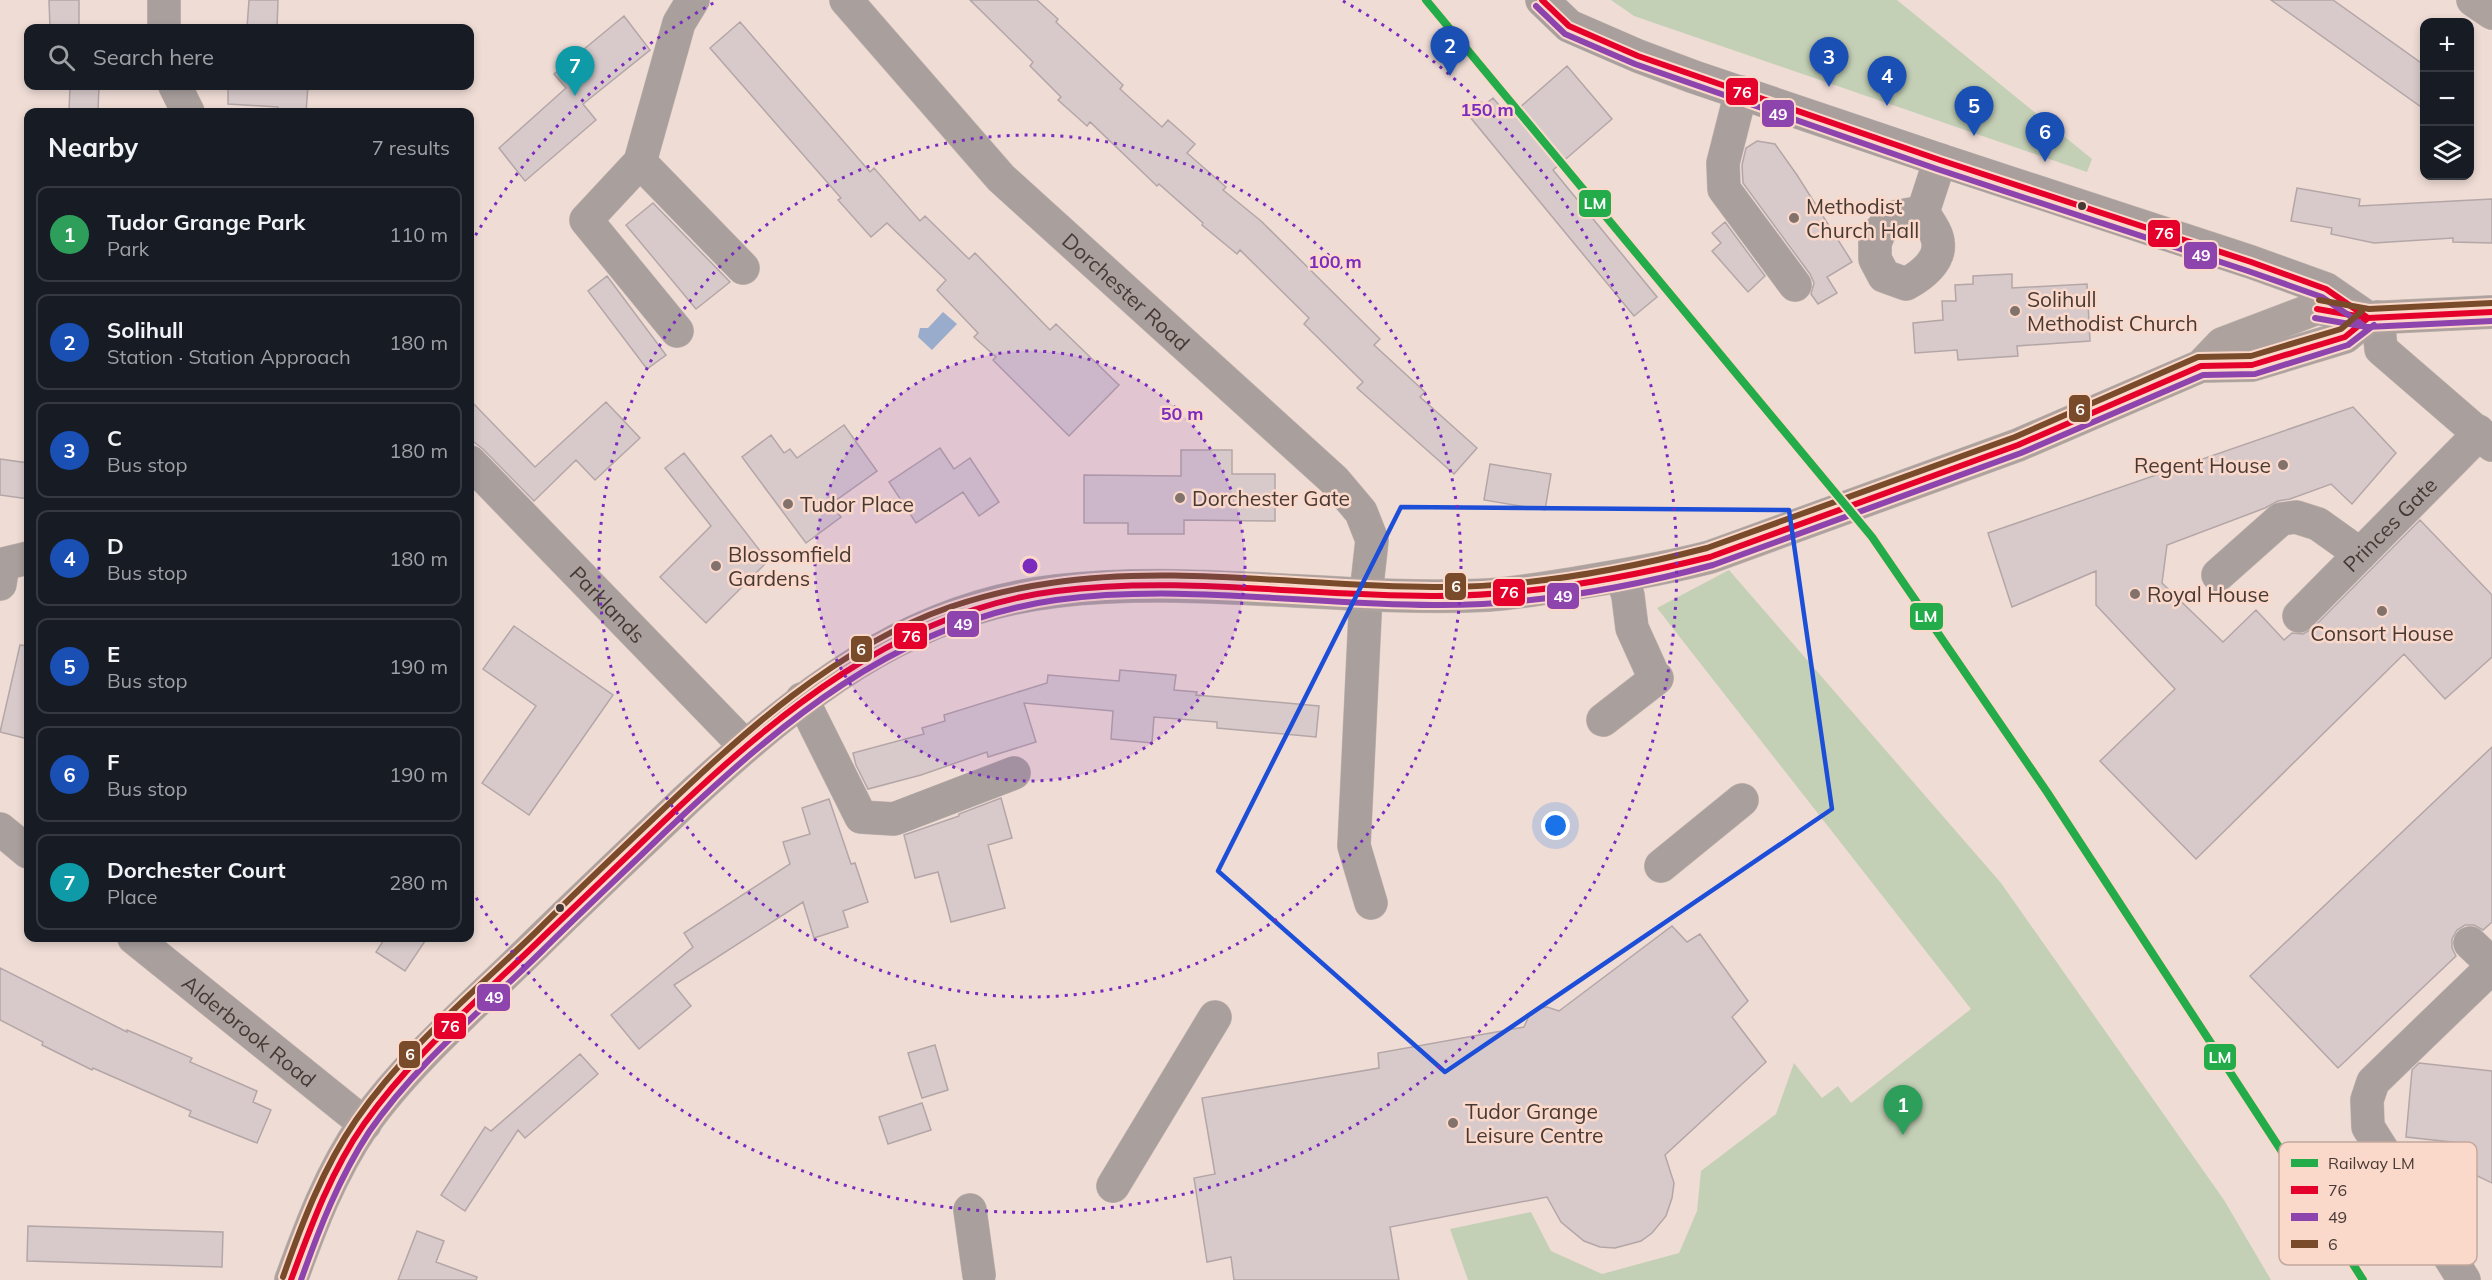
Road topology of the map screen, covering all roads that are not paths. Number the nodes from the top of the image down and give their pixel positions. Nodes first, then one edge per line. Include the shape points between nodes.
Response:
1 (165, 0) edge
2 (693, 0) edge
3 (846, 0) edge
4 (1542, 0) edge
5 (164, 24) edge
6 (177, 90) edge
7 (1742, 92) junction
8 (186, 108) edge
9 (1940, 160) junction
10 (640, 162) junction
11 (1923, 212) dead end
12 (743, 268) dead end
13 (1795, 285) dead end
14 (2492, 312) edge
15 (2373, 318) junction
16 (677, 331) dead end
17 (2485, 438) edge
18 (474, 466) edge
19 (2360, 554) junction
20 (2218, 575) dead end
21 (1622, 576) junction
22 (1366, 594) junction
23 (2299, 616) dead end
24 (802, 699) junction
25 (1603, 720) dead end
26 (745, 746) junction
27 (1014, 772) dead end
28 (1742, 800) dead end
29 (0, 829) edge
30 (24, 849) edge
31 (1661, 866) dead end
32 (1371, 903) dead end
33 (139, 942) edge
34 (2485, 958) edge
35 (1215, 1017) dead end
36 (364, 1124) junction
37 (2377, 1142) edge
38 (1113, 1186) dead end
39 (970, 1210) dead end
40 (2455, 1265) edge
41 (980, 1275) dead end
42 (291, 1280) edge
43 (2464, 1280) edge

1 - 5 street
2 - 10 street via 679,23
3 - 22 street, Dorchester Road via 1001,178 1334,480 1361,512 1372,540
4 - 7 street via 1569,26
6 - 8 street
7 - 9 street
7 - 13 street via 1723,163 1724,189
9 - 11 street
9 - 15 street via 2326,289
10 - 12 street
10 - 16 street via 586,220
14 - 15 main road
15 - 17 street via 2381,349
15 - 21 main road via 2318,308 2222,344 2201,366 2018,445 1710,557
17 - 19 street, Princes Gate via 2468,445
18 - 26 street, Parklands
19 - 20 street via 2318,524 2296,517 2281,519
19 - 23 street, Princes Gate
21 - 22 main road via 1490,595
21 - 25 street via 1629,596 1632,628 1654,674
22 - 24 main road via 1126,586 1054,591 963,612 923,628 880,647
22 - 32 street, Dorchester Road via 1354,846
24 - 26 main road
24 - 27 street via 861,817 894,819
26 - 36 main road via 613,869 399,1080
28 - 31 street
29 - 30 street
33 - 36 street, Alderbrook Road
34 - 37 street via 2373,1082 2367,1100 2368,1127
35 - 38 street
36 - 42 main road via 336,1168
39 - 41 street
40 - 43 street

